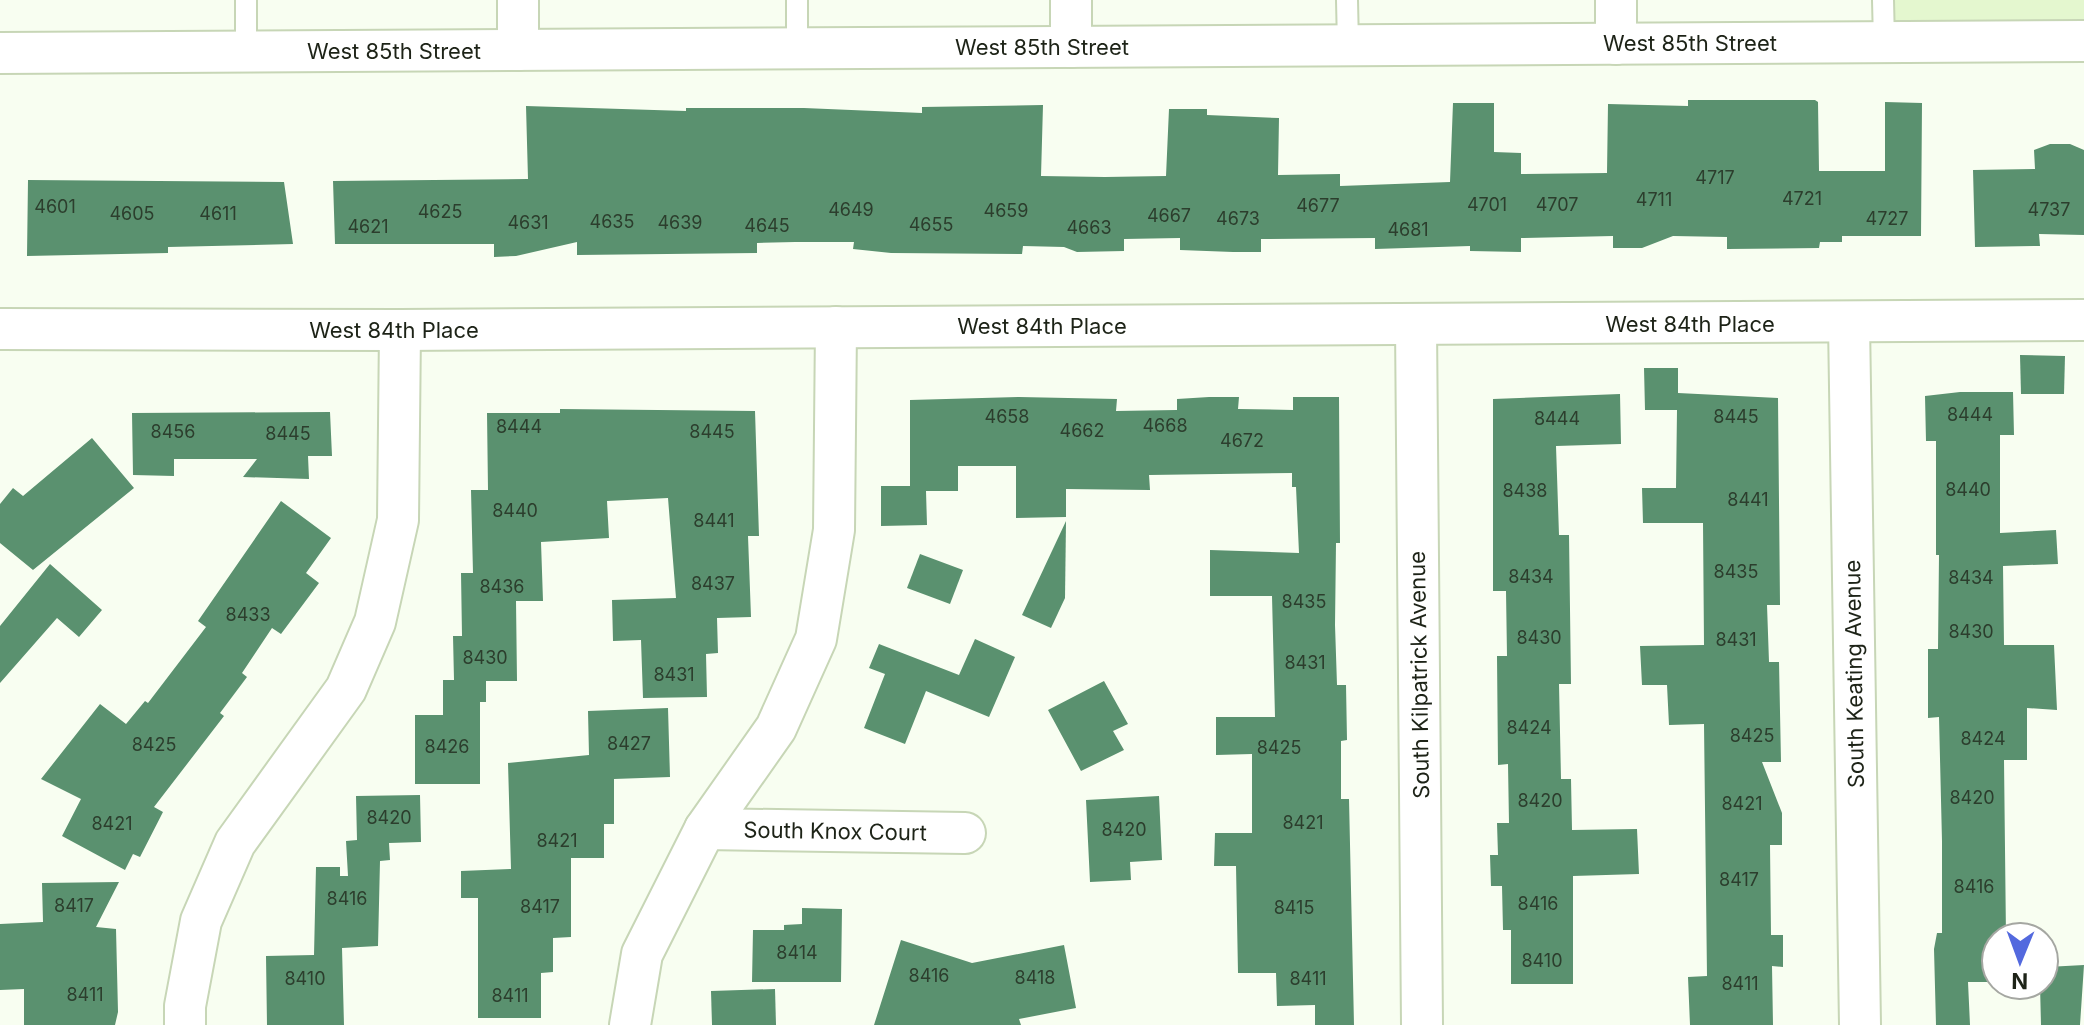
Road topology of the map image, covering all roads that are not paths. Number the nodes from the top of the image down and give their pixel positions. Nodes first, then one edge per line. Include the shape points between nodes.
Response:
1 (246, 0) edge
2 (518, 0) edge
3 (797, 0) edge
4 (1071, 0) edge
5 (1347, 0) edge
6 (1616, 0) edge
7 (1883, 0) edge
8 (2084, 41) edge
9 (1884, 42) junction
10 (1616, 44) junction
11 (1348, 45) junction
12 (1071, 47) junction
13 (797, 48) junction
14 (518, 50) junction
15 (246, 51) junction
16 (0, 53) edge
17 (2084, 320) edge
18 (1849, 323) junction
19 (1416, 325) junction
20 (836, 327) junction
21 (13, 329) edge
22 (400, 330) junction
23 (0, 361) edge
24 (705, 829) junction
25 (965, 833) dead end
26 (185, 1025) edge
27 (630, 1025) edge
28 (1422, 1025) edge
29 (1860, 1025) edge

1 - 15 lane
2 - 14 street
3 - 13 lane
4 - 12 street
5 - 11 lane
6 - 10 street
7 - 9 lane
8 - 9 street, West 85th Street
9 - 10 street, West 85th Street
10 - 11 street, West 85th Street
11 - 12 street, West 85th Street
12 - 13 street, West 85th Street
13 - 14 street, West 85th Street
14 - 15 street, West 85th Street
15 - 16 street, West 85th Street
17 - 18 street, West 84th Place
18 - 19 street, West 84th Place
18 - 29 street, South Keating Avenue
19 - 20 street, West 84th Place
19 - 28 street, South Kilpatrick Avenue
20 - 22 street, West 84th Place
20 - 24 street via 834,530 816,639 776,728
21 - 22 street, West 84th Place
21 - 23 street
22 - 26 street via 398,520 375,622 346,689 235,843 201,921
24 - 25 street, South Knox Court
24 - 27 street via 642,954

